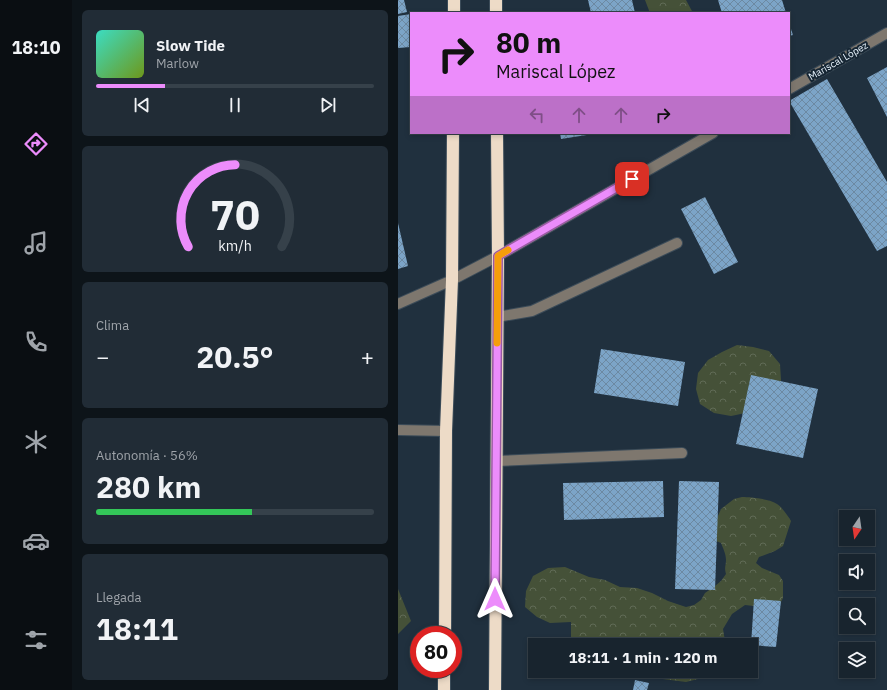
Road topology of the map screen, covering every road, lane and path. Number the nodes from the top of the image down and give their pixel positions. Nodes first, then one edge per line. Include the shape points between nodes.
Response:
1 (454, 0) edge
2 (496, 0) edge
3 (454, 12) edge
4 (496, 12) edge
5 (887, 33) edge
6 (790, 88) edge
7 (453, 134) edge
8 (497, 134) edge
9 (711, 134) edge
10 (677, 243) dead end
11 (498, 256) junction
12 (452, 280) junction
13 (398, 304) edge
14 (497, 317) junction
15 (398, 430) edge
16 (446, 432) junction
17 (682, 453) dead end
18 (496, 461) junction
19 (445, 626) edge
20 (444, 678) edge
21 (444, 690) edge
22 (495, 690) edge

1 - 3 highway
2 - 4 highway
5 - 6 street, Mariscal López
7 - 12 highway
8 - 11 highway
9 - 11 street
10 - 14 street via 532,310
11 - 12 street
11 - 14 highway
12 - 13 street
12 - 16 highway
14 - 18 highway
15 - 16 street
16 - 19 highway
17 - 18 street
18 - 22 highway
20 - 21 highway

